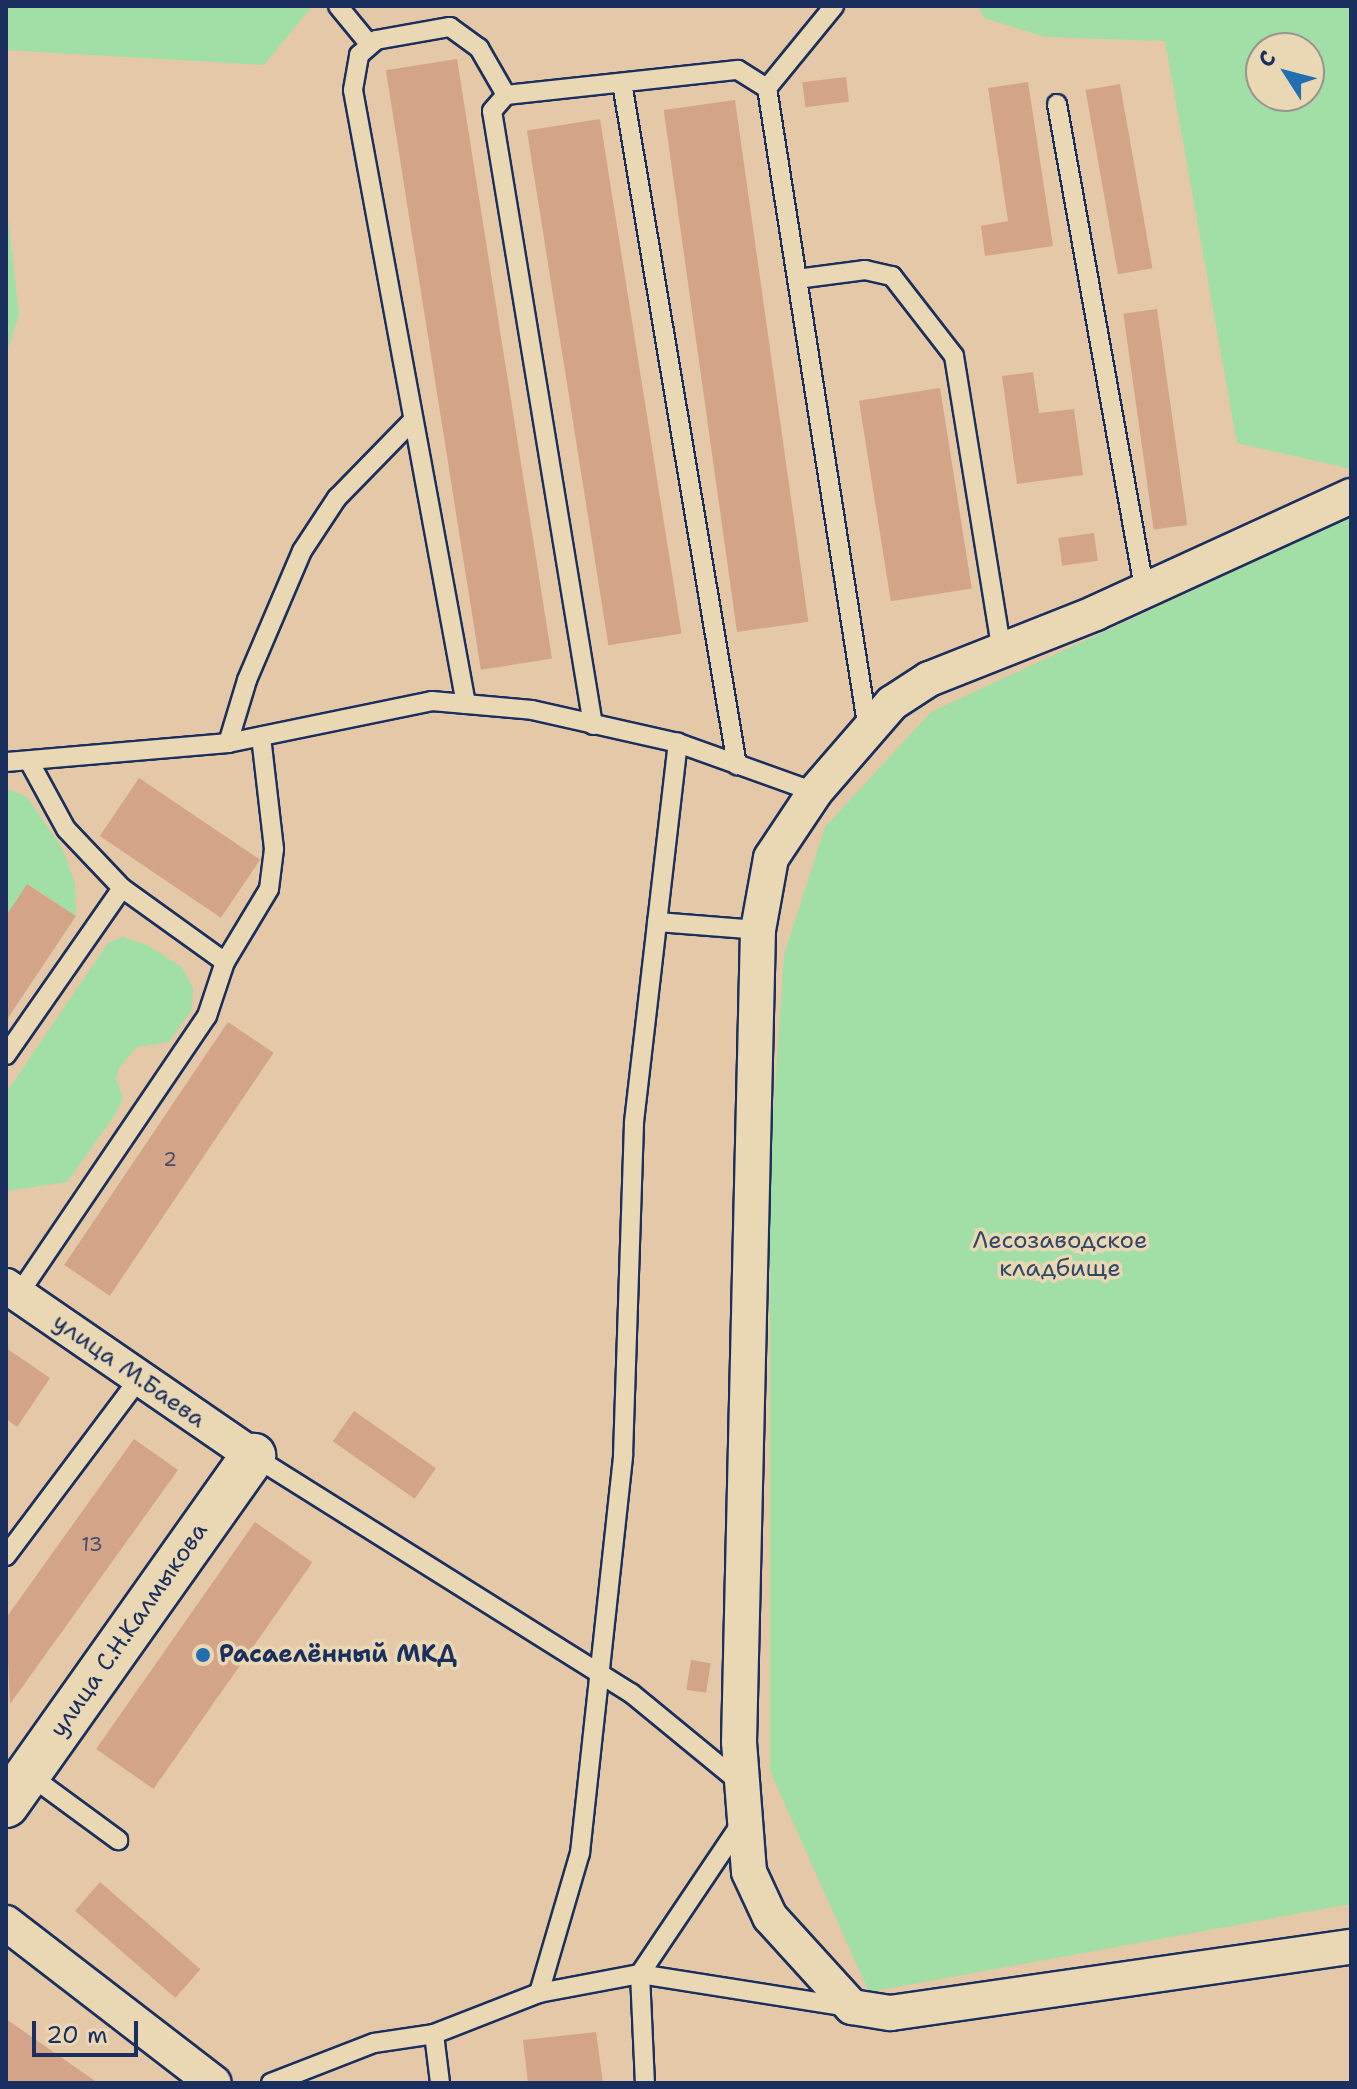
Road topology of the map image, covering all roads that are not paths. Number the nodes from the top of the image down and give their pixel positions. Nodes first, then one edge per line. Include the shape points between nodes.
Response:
1 (338, 6) edge
2 (834, 6) edge
3 (370, 45) junction
4 (622, 83) junction
5 (767, 88) junction
6 (506, 95) junction
7 (1057, 104) dead end
8 (797, 279) junction
9 (413, 420) junction
10 (1351, 496) edge
11 (1145, 591) junction
12 (1002, 652) junction
13 (466, 704) junction
14 (593, 725) junction
15 (868, 730) junction
16 (261, 737) junction
17 (228, 743) junction
18 (678, 743) junction
19 (6, 762) edge
20 (30, 763) junction
21 (737, 765) junction
22 (815, 792) junction
23 (122, 888) junction
24 (657, 922) junction
25 (758, 930) junction
26 (225, 962) junction
27 (6, 1055) edge
28 (12, 1290) edge
29 (139, 1379) junction
30 (253, 1456) junction
31 (6, 1556) edge
32 (596, 1671) junction
33 (17, 1790) edge
34 (744, 1801) junction
35 (118, 1840) dead end
36 (6, 1923) edge
37 (1351, 1947) edge
38 (640, 1974) junction
39 (539, 1993) junction
40 (852, 2007) junction
41 (434, 2034) junction
42 (214, 2083) edge
43 (271, 2083) edge
44 (440, 2083) edge
45 (645, 2083) edge

1 - 3 lane
2 - 5 lane
3 - 6 lane via 450,27 479,48
3 - 9 lane via 359,55 353,90
4 - 5 lane via 738,70
4 - 6 lane
4 - 21 lane
5 - 8 lane
6 - 14 lane via 492,111
7 - 11 lane
8 - 12 lane via 865,270 892,276 954,356
8 - 15 lane
9 - 13 lane
9 - 17 lane via 337,498 302,551 247,680
10 - 11 street
11 - 12 street
12 - 15 street via 929,679 892,703
13 - 14 lane via 532,710
13 - 16 lane via 432,701
14 - 18 lane
15 - 22 street
16 - 17 lane
16 - 26 lane via 274,849 269,889
17 - 20 lane
18 - 21 lane
18 - 24 lane
19 - 20 lane
20 - 23 lane via 66,829
21 - 22 lane
22 - 25 street via 771,858
23 - 26 lane
23 - 27 lane
24 - 25 lane
24 - 32 lane via 634,1122 623,1455
25 - 34 street via 742,1519
26 - 28 lane via 207,1016
28 - 29 street, улица М.Баева
29 - 30 street, улица М.Баева
29 - 31 lane
30 - 32 lane
30 - 33 street, улица С.Н.Калмыкова
32 - 34 lane via 631,1693
32 - 39 lane via 580,1853
33 - 35 lane
34 - 38 lane
34 - 40 street via 749,1872 770,1917
36 - 42 street
37 - 40 street via 891,2013
38 - 39 lane
38 - 40 lane
38 - 45 lane
39 - 41 lane
41 - 43 lane via 374,2043
41 - 44 lane

